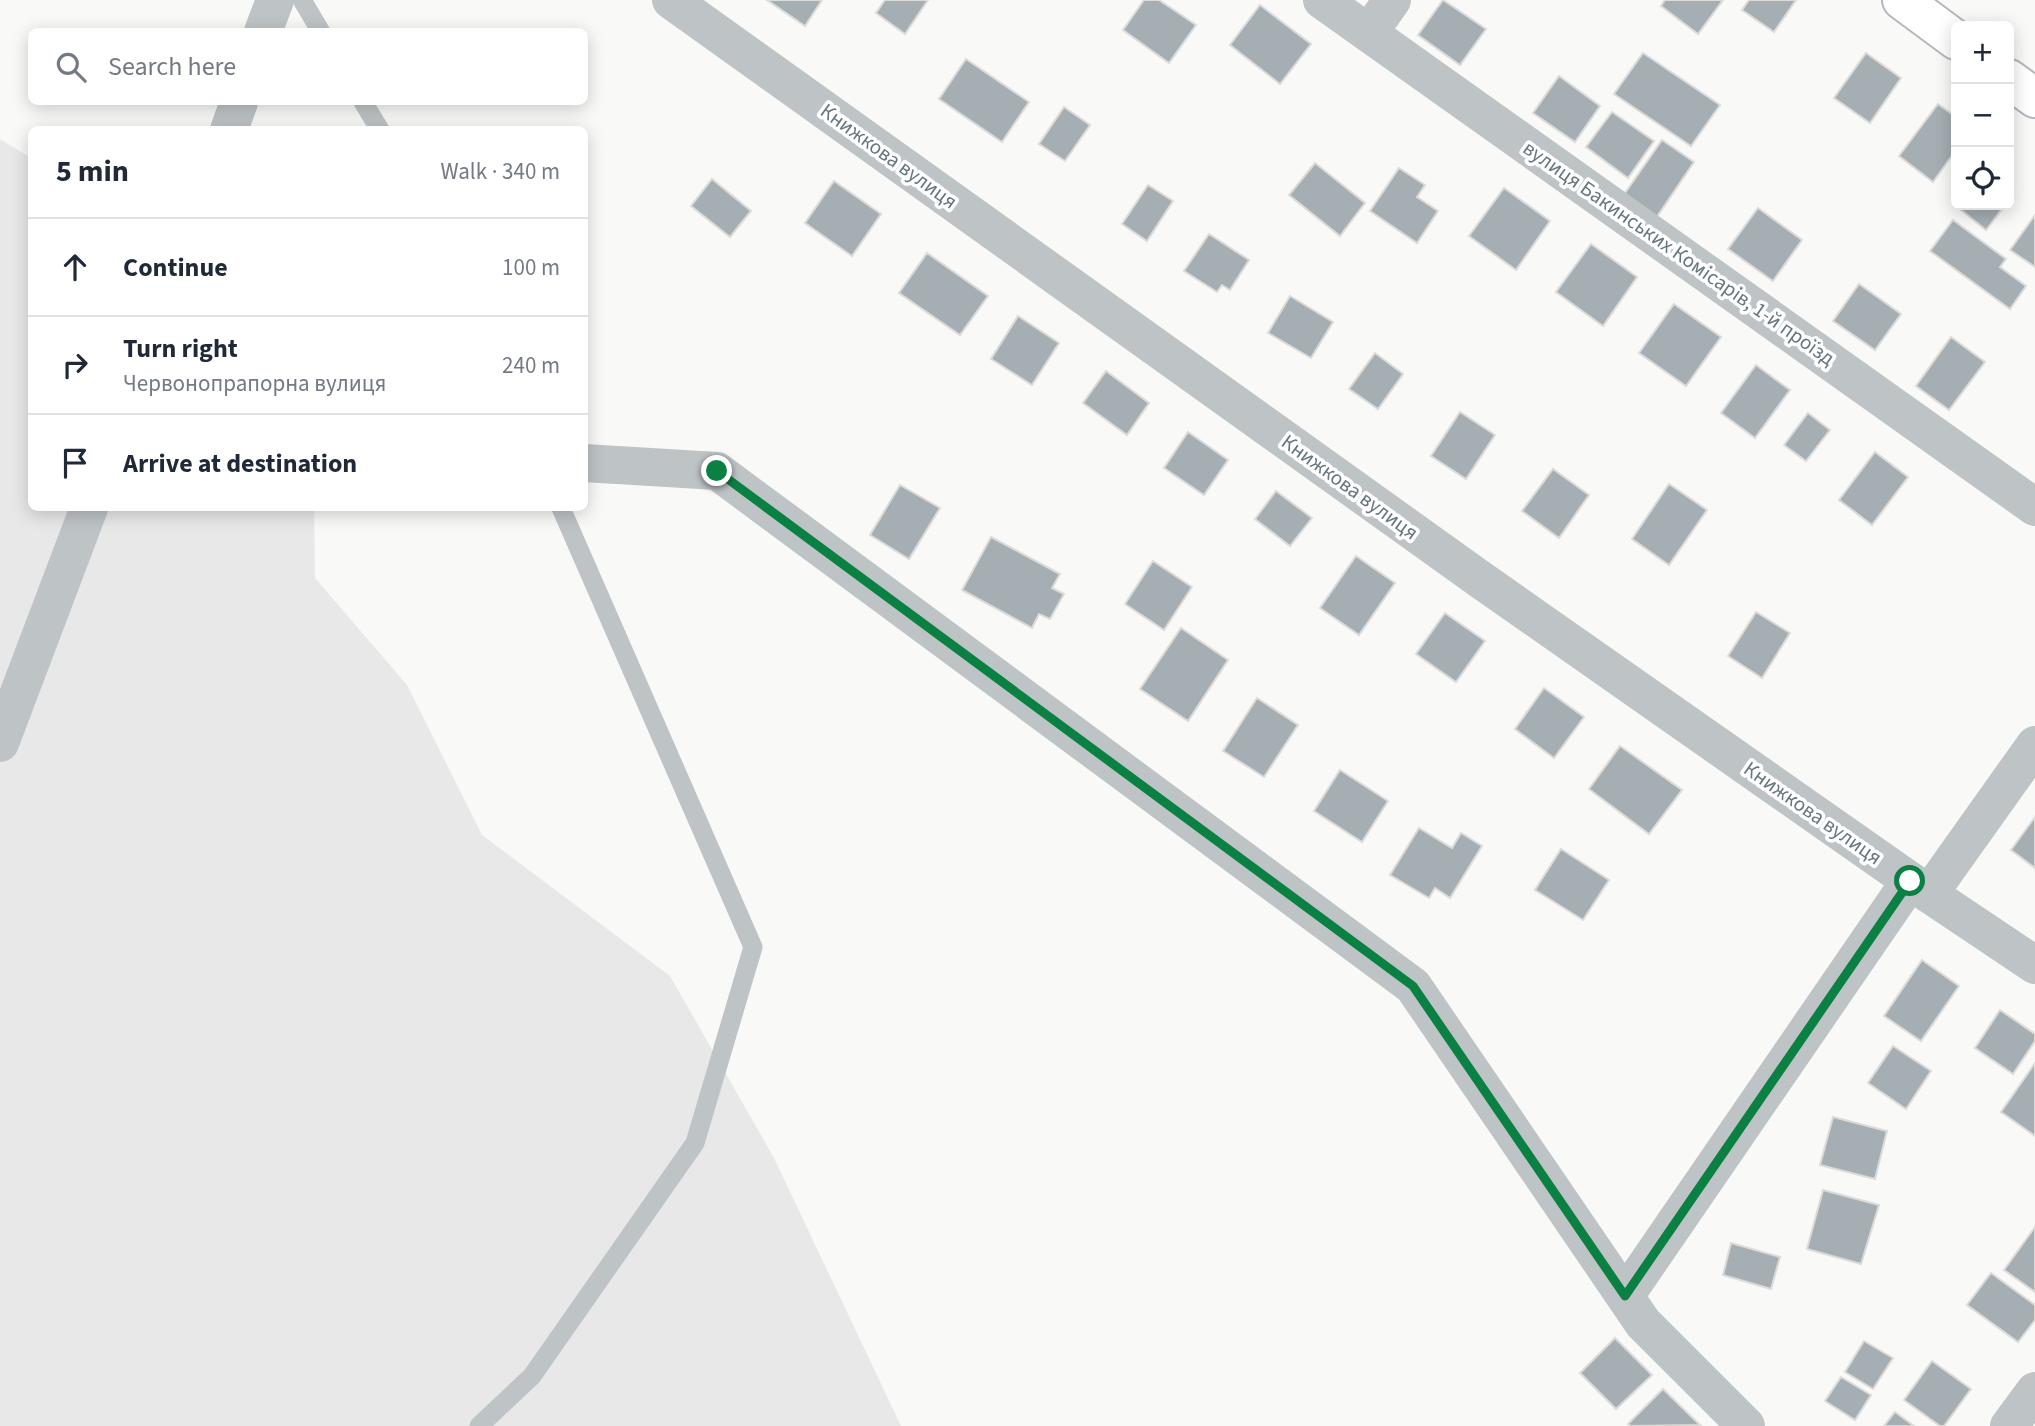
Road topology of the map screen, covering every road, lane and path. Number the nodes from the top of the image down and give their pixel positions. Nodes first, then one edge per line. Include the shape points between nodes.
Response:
1 (275, 0) edge
2 (302, 0) edge
3 (671, 0) edge
4 (1322, 0) edge
5 (1392, 0) edge
6 (1902, 0) edge
7 (264, 28) edge
8 (319, 28) edge
9 (1369, 33) junction
10 (1951, 36) edge
11 (2014, 83) edge
12 (2035, 98) edge
13 (238, 105) edge
14 (365, 105) edge
15 (230, 126) edge
16 (378, 126) edge
17 (588, 463) edge
18 (2035, 507) edge
19 (88, 511) edge
20 (562, 511) edge
21 (0, 743) edge
22 (2035, 745) edge
23 (1919, 887) junction
24 (2035, 965) edge
25 (1625, 1296) junction
26 (2035, 1391) edge
27 (479, 1426) edge
28 (1746, 1426) edge
29 (2009, 1426) edge

1 - 7 street
2 - 8 lane
3 - 23 street, Книжкова вулиця via 1481,580
4 - 9 street, вулиця Бакинських Комісарів, 1-й проїзд
5 - 9 street
6 - 10 street
9 - 18 street, вулиця Бакинських Комісарів, 1-й проїзд
11 - 12 street
13 - 15 street
14 - 16 lane
17 - 25 street via 717,471 1413,986
19 - 21 street
20 - 27 lane via 752,947 695,1143 532,1376
22 - 23 street
23 - 24 street, Книжкова вулиця
23 - 25 street
25 - 28 street via 1643,1324
26 - 29 street

